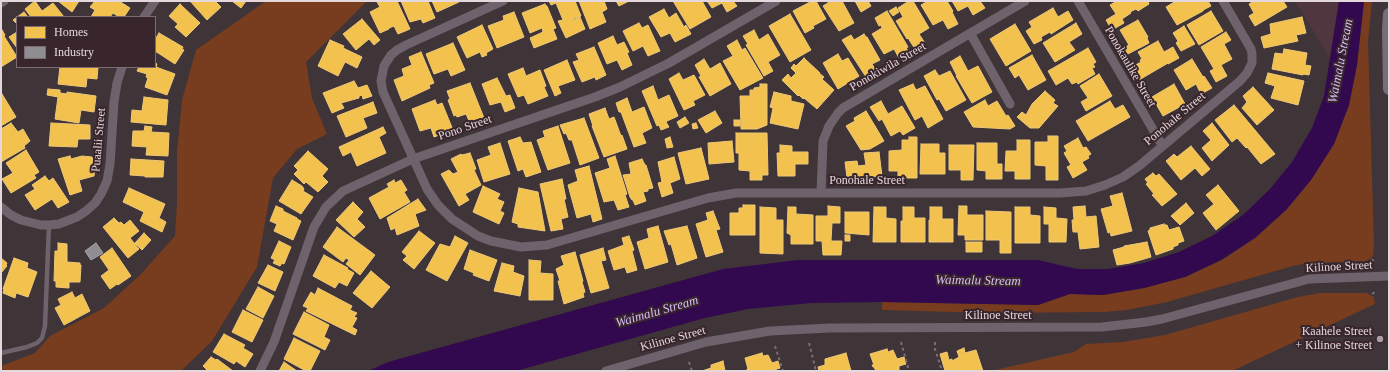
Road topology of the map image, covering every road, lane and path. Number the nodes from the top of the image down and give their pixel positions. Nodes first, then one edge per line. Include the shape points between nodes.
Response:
1 (4, 1) edge
2 (155, 1) edge
3 (502, 1) edge
4 (776, 1) edge
5 (1026, 1) edge
6 (1078, 1) edge
7 (1223, 1) edge
8 (1, 3) edge
9 (1389, 14) edge
10 (145, 16) edge
11 (970, 33) junction
12 (122, 68) edge
13 (1389, 89) edge
14 (1010, 104) dead end
15 (1162, 145) junction
16 (413, 159) junction
17 (821, 193) junction
18 (1, 207) edge
19 (49, 225) junction
20 (1389, 276) edge
21 (1375, 292) dead end
22 (1372, 294) dead end
23 (901, 342) dead end
24 (935, 342) dead end
25 (809, 343) dead end
26 (775, 346) dead end
27 (1, 353) edge
28 (689, 362) dead end
29 (260, 371) edge
30 (606, 371) edge
31 (692, 371) edge
32 (783, 371) edge
33 (816, 371) edge
34 (909, 371) edge
35 (942, 371) edge

1 - 8 street
2 - 10 street
3 - 16 street, Ponohale Street via 406,45 387,60 381,81 383,92
4 - 16 street, Pono Street via 669,63 620,87
5 - 11 street, Ponokiwila Street
6 - 15 street, Ponokaulike Street
7 - 15 street, Ponohale Street via 1251,49 1250,68 1240,81
9 - 13 street
11 - 14 street
11 - 17 street, Ponokiwila Street via 851,102 838,113 823,141
12 - 19 street, Puaalii Street via 114,102 110,164 102,194 91,207 77,217
15 - 17 street, Ponohale Street via 1123,177 1086,191
16 - 17 street, Ponohale Street via 432,197 452,219 478,236 521,247 547,246 722,195
16 - 29 street, Pono Street via 351,186 326,207 314,227 274,342
18 - 19 street, Puaalii Street via 21,220
19 - 27 lane via 45,326 42,338 27,348
20 - 30 street, Kilinoe Street via 1309,279 1162,319 1102,327 830,328 770,331 706,342
21 - 22 path
23 - 34 path
24 - 35 path
25 - 33 path
26 - 32 path
28 - 31 path

